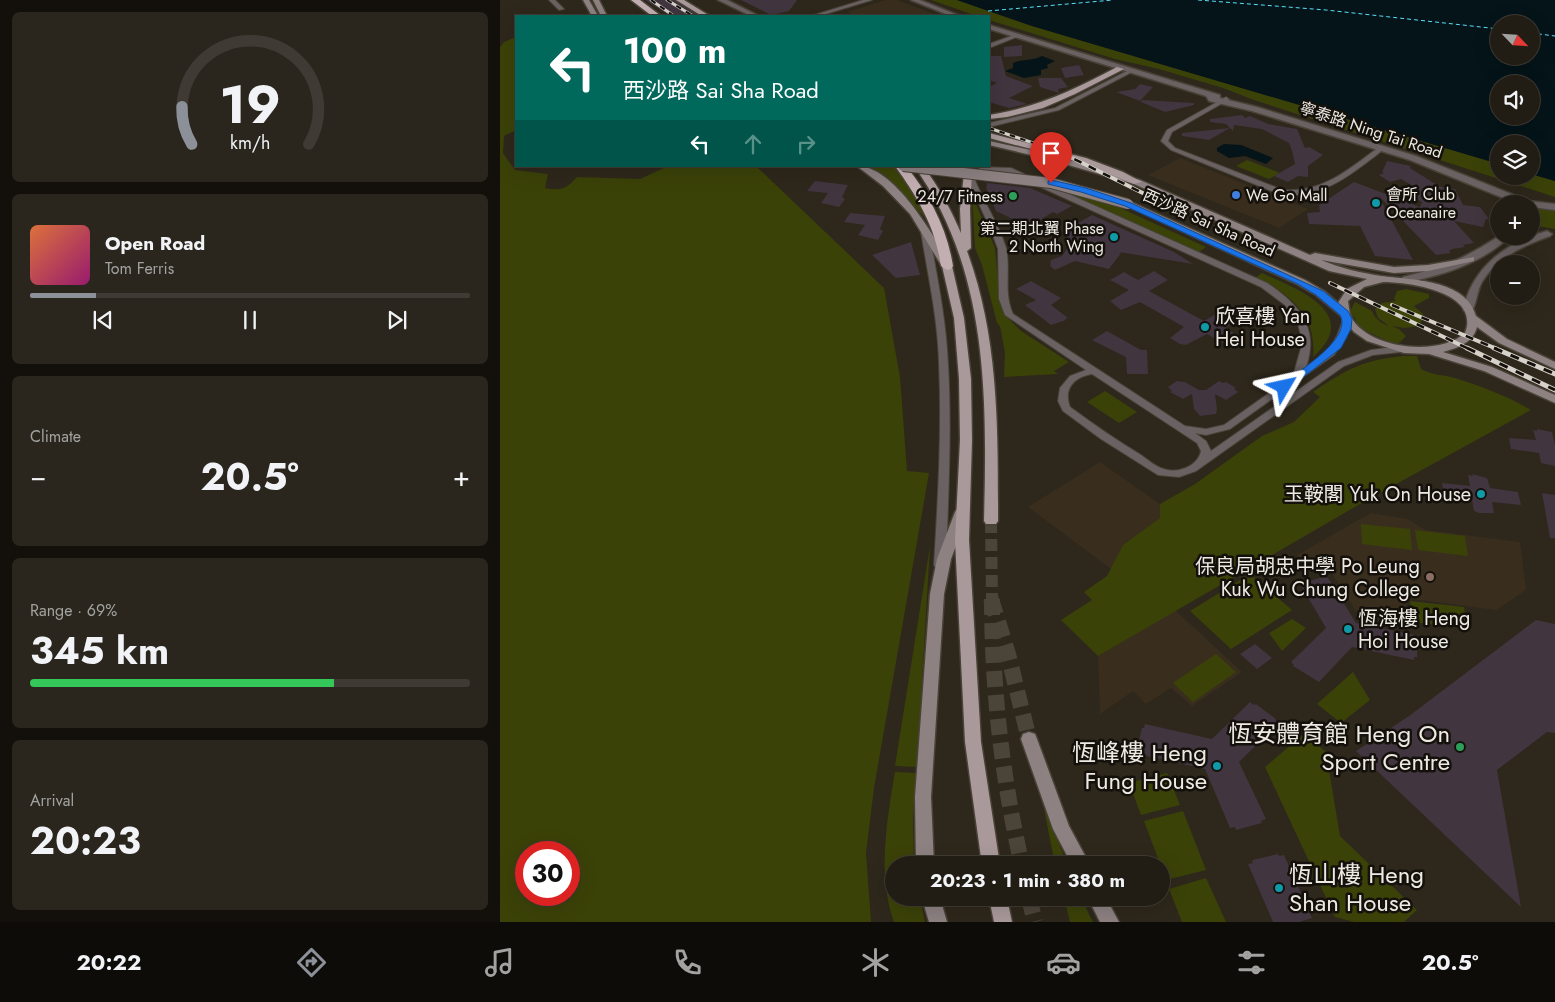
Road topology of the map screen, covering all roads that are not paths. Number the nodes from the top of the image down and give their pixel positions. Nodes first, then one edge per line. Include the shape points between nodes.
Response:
1 (552, 0) edge
2 (586, 0) edge
3 (596, 0) edge
4 (635, 0) edge
5 (679, 0) edge
6 (721, 0) edge
7 (870, 0) edge
8 (914, 0) edge
9 (561, 9) dead end
10 (594, 15) edge
11 (604, 15) edge
12 (656, 15) edge
13 (705, 15) edge
14 (754, 15) edge
15 (818, 15) edge
16 (954, 15) edge
17 (990, 27) edge
18 (1016, 36) junction
19 (990, 46) edge
20 (1120, 69) junction
21 (1129, 72) junction
22 (1224, 101) junction
23 (990, 117) edge
24 (990, 125) edge
25 (990, 136) edge
26 (990, 143) edge
27 (1382, 148) junction
28 (862, 167) edge
29 (903, 167) edge
30 (916, 167) edge
31 (919, 167) edge
32 (933, 167) edge
33 (945, 169) junction
34 (969, 173) edge
35 (1118, 174) junction
36 (1478, 185) junction
37 (1492, 195) edge
38 (1504, 195) edge
39 (1540, 205) edge
40 (1555, 207) edge
41 (923, 226) junction
42 (1551, 234) edge
43 (1491, 245) edge
44 (1300, 254) junction
45 (1470, 259) junction
46 (967, 260) junction
47 (947, 266) junction
48 (1383, 279) junction
49 (1407, 279) junction
50 (1470, 313) junction
51 (1346, 316) junction
52 (1401, 349) junction
53 (1426, 351) junction
54 (1555, 366) edge
55 (1095, 371) junction
56 (1297, 378) junction
57 (1555, 399) edge
58 (1177, 426) junction
59 (1201, 463) junction
60 (962, 511) junction
61 (991, 521) tunnel mouth
62 (940, 574) junction
63 (1029, 739) tunnel mouth
64 (926, 856) edge
65 (990, 856) edge
66 (1076, 856) edge
67 (933, 906) edge
68 (1102, 906) edge
69 (938, 922) edge
70 (1110, 922) edge

1 - 9 street
2 - 10 main road
3 - 11 main road
4 - 12 highway
5 - 13 main road
6 - 14 street
7 - 15 street
8 - 16 street
17 - 18 street, 寧泰路 Ning Tai Road
18 - 19 street
18 - 20 street, 寧泰路 Ning Tai Road
20 - 21 street, 寧泰路 Ning Tai Road
20 - 23 main road via 1060,100 1024,112
21 - 22 street, 寧泰路 Ning Tai Road
21 - 24 street via 1057,109
22 - 27 street, 寧泰路 Ning Tai Road
22 - 27 street via 1169,131 1164,141 1173,149 1282,192 1299,194 1320,190
25 - 35 main road via 1059,152
26 - 35 main road, 西沙路 Sai Sha Road
27 - 36 street, 寧泰路 Ning Tai Road via 1436,166
28 - 41 main road via 895,192
29 - 47 highway via 936,222
30 - 33 main road, 西沙路 Sai Sha Road, bridge
31 - 46 main road via 940,197
32 - 33 highway, bridge
33 - 51 main road, 西沙路 Sai Sha Road, bridge via 1051,183 1128,204 1301,282 1320,293
34 - 46 main road via 964,209
34 - 55 street via 1002,251 1003,300 1009,314
34 - 56 street via 984,169 1008,170 1264,285 1287,302 1303,323 1307,346
35 - 44 main road, 西沙路 Sai Sha Road
36 - 37 street, 寧泰路 Ning Tai Road
36 - 38 street, 寧泰路 Ning Tai Road
39 - 40 street, 寧泰路 Ning Tai Road
41 - 47 main road
41 - 62 street via 928,240 944,364
42 - 50 street via 1519,244 1485,268 1473,287
43 - 45 street
44 - 45 main road via 1394,270 1420,269
44 - 48 main road, 西沙路 Sai Sha Road via 1333,268
45 - 49 street via 1449,270
46 - 61 main road via 984,326 990,371
47 - 60 main road via 959,318 965,379
48 - 49 main road
48 - 51 main road via 1362,283 1350,291 1343,302
49 - 50 main road via 1443,290
50 - 53 main road via 1473,328 1467,338 1446,348
50 - 54 main road via 1503,341
51 - 52 main road, 西沙路 Sai Sha Road via 1369,337
51 - 56 street via 1344,334 1338,346
52 - 53 main road, 西沙路 Sai Sha Road
52 - 59 street via 1371,353 1341,364
53 - 57 main road via 1482,366
55 - 58 street
55 - 59 street via 1081,373 1066,384 1062,397 1066,409 1162,473 1186,472
56 - 58 street via 1227,427 1206,432
58 - 59 street via 1204,444 1206,453
60 - 62 main road
60 - 65 main road via 973,742
62 - 64 main road via 923,797
63 - 66 main road via 1062,829
67 - 69 main road
68 - 70 main road

